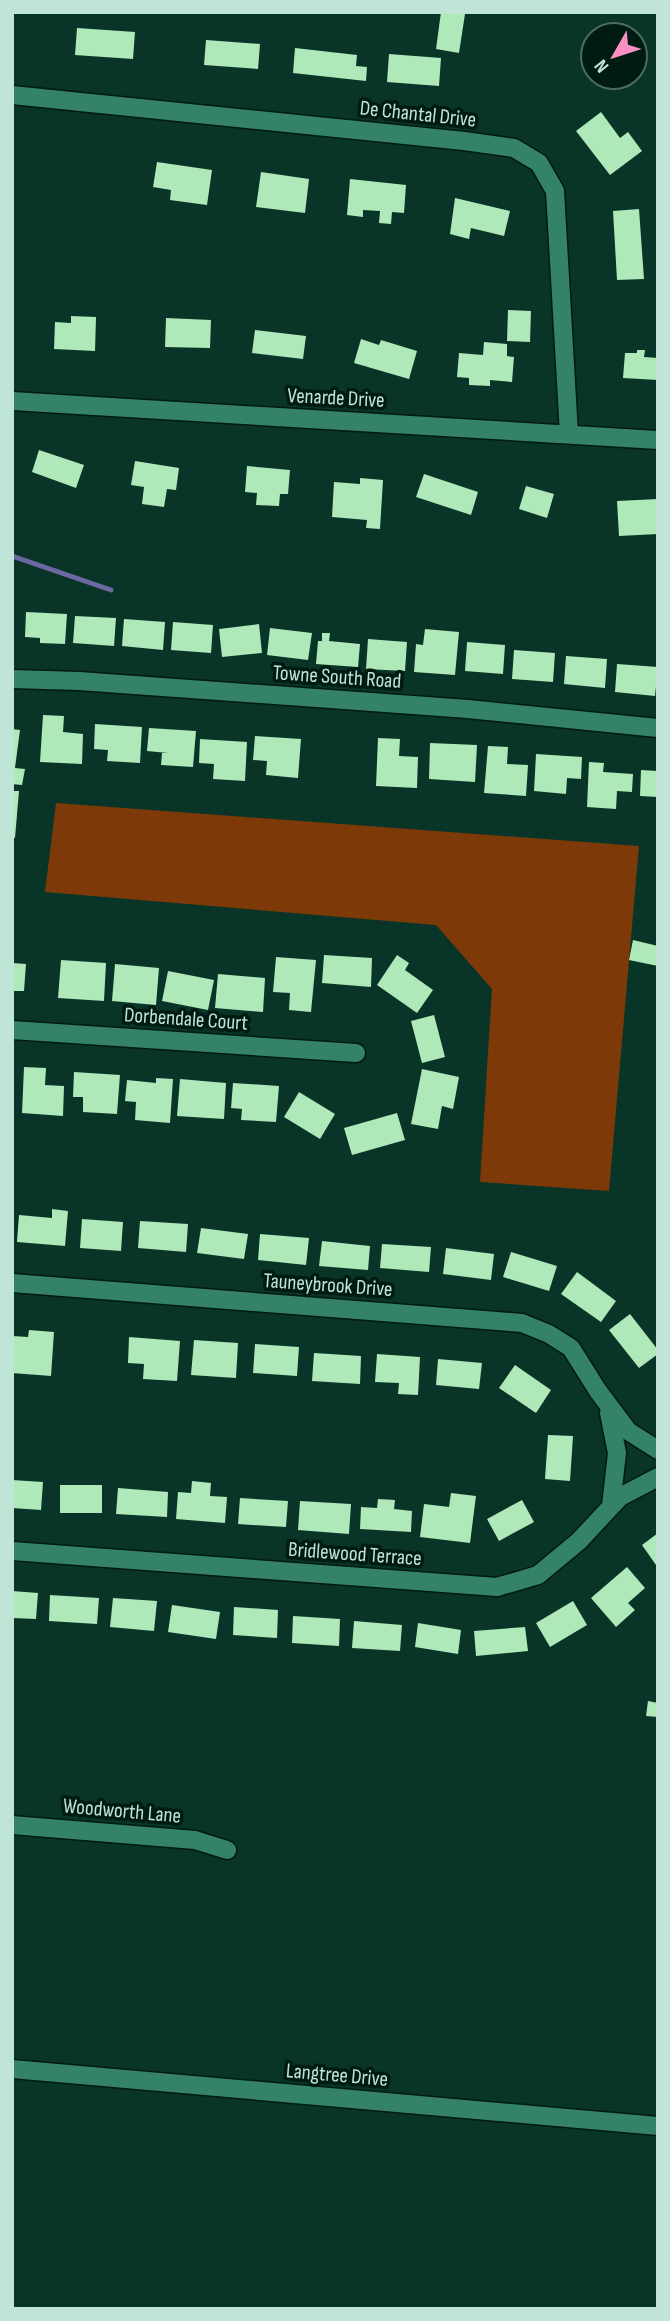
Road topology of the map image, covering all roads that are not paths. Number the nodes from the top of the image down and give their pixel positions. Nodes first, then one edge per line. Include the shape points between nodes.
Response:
1 (12, 95) edge
2 (12, 401) edge
3 (569, 434) junction
4 (658, 440) edge
5 (12, 679) edge
6 (658, 728) edge
7 (12, 1030) edge
8 (356, 1052) dead end
9 (12, 1283) edge
10 (606, 1402) junction
11 (658, 1450) edge
12 (658, 1478) edge
13 (611, 1506) junction
14 (12, 1551) edge
15 (12, 1825) edge
16 (227, 1850) dead end
17 (12, 2069) edge
18 (658, 2126) edge

1 - 3 street, De Chantal Drive via 464,141 514,148 540,163 555,191
2 - 3 street, Venarde Drive
3 - 4 street, Venarde Drive
5 - 6 street, Towne South Road via 454,708
7 - 8 street, Dorbendale Court
9 - 10 street, Tauneybrook Drive via 522,1323 571,1348
10 - 11 street, Tauneybrook Drive via 628,1431
10 - 13 street, Tauneybrook Drive via 617,1453
12 - 13 street, Bridlewood Terrace
13 - 14 street, Bridlewood Terrace via 538,1575 496,1587
15 - 16 street, Woodworth Lane via 195,1840
17 - 18 street, Langtree Drive

